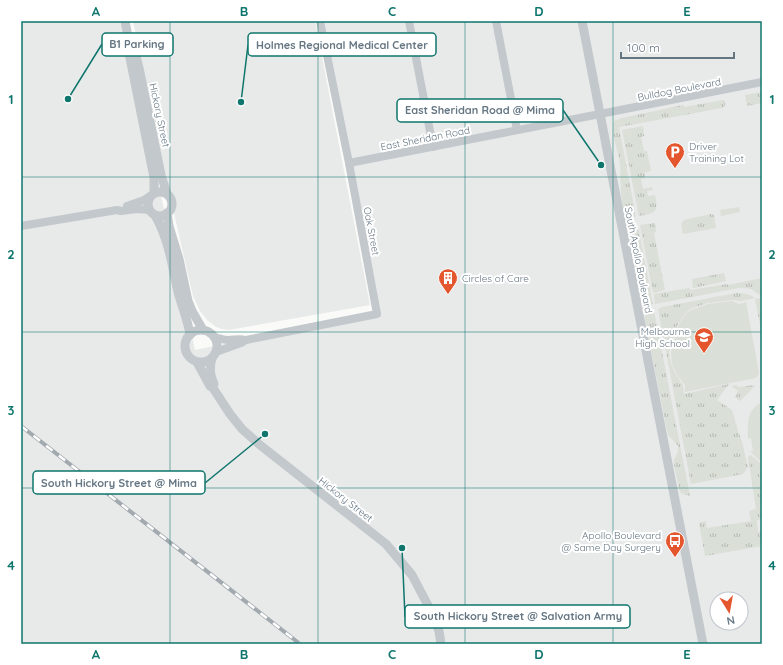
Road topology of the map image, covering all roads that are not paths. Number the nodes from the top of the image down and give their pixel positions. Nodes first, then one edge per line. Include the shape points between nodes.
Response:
1 (125, 21) edge
2 (320, 21) edge
3 (408, 21) edge
4 (496, 21) edge
5 (582, 21) edge
6 (762, 82) edge
7 (600, 114) junction
8 (145, 117) junction
9 (517, 130) junction
10 (433, 147) junction
11 (349, 163) junction
12 (167, 194) junction
13 (152, 195) junction
14 (117, 210) junction
15 (153, 212) junction
16 (167, 213) junction
17 (21, 226) edge
18 (203, 330) junction
19 (190, 335) junction
20 (214, 337) junction
21 (246, 340) junction
22 (214, 356) junction
23 (197, 362) junction
24 (213, 388) junction
25 (441, 644) edge
26 (703, 644) edge

1 - 8 street, Hickory Street via 128,48
2 - 11 street, Oak Street
3 - 10 street
4 - 9 street
5 - 7 street, South Apollo Boulevard
6 - 7 street, Bulldog Boulevard
7 - 9 street, East Sheridan Road
7 - 26 street, South Apollo Boulevard
8 - 12 street, Hickory Street
8 - 13 street, Hickory Street via 154,177
9 - 10 street, East Sheridan Road
10 - 11 street, East Sheridan Road
11 - 21 street, Oak Street via 377,314
12 - 13 street via 161,192
12 - 16 street via 171,206
13 - 14 street
13 - 15 street via 148,203
14 - 15 street via 136,209
14 - 17 street
15 - 16 street via 161,215
15 - 19 street via 162,227 168,246
16 - 18 street via 188,302
18 - 19 street
18 - 20 street
19 - 23 street via 185,350 190,358
20 - 21 street, Oak Street via 222,340
20 - 22 street via 217,344
21 - 22 street, Oak Street
22 - 23 street via 204,362
22 - 24 street, Hickory Street via 210,365
23 - 24 street, Hickory Street
24 - 25 street, Hickory Street via 226,409 260,445 386,544 412,576 432,613

